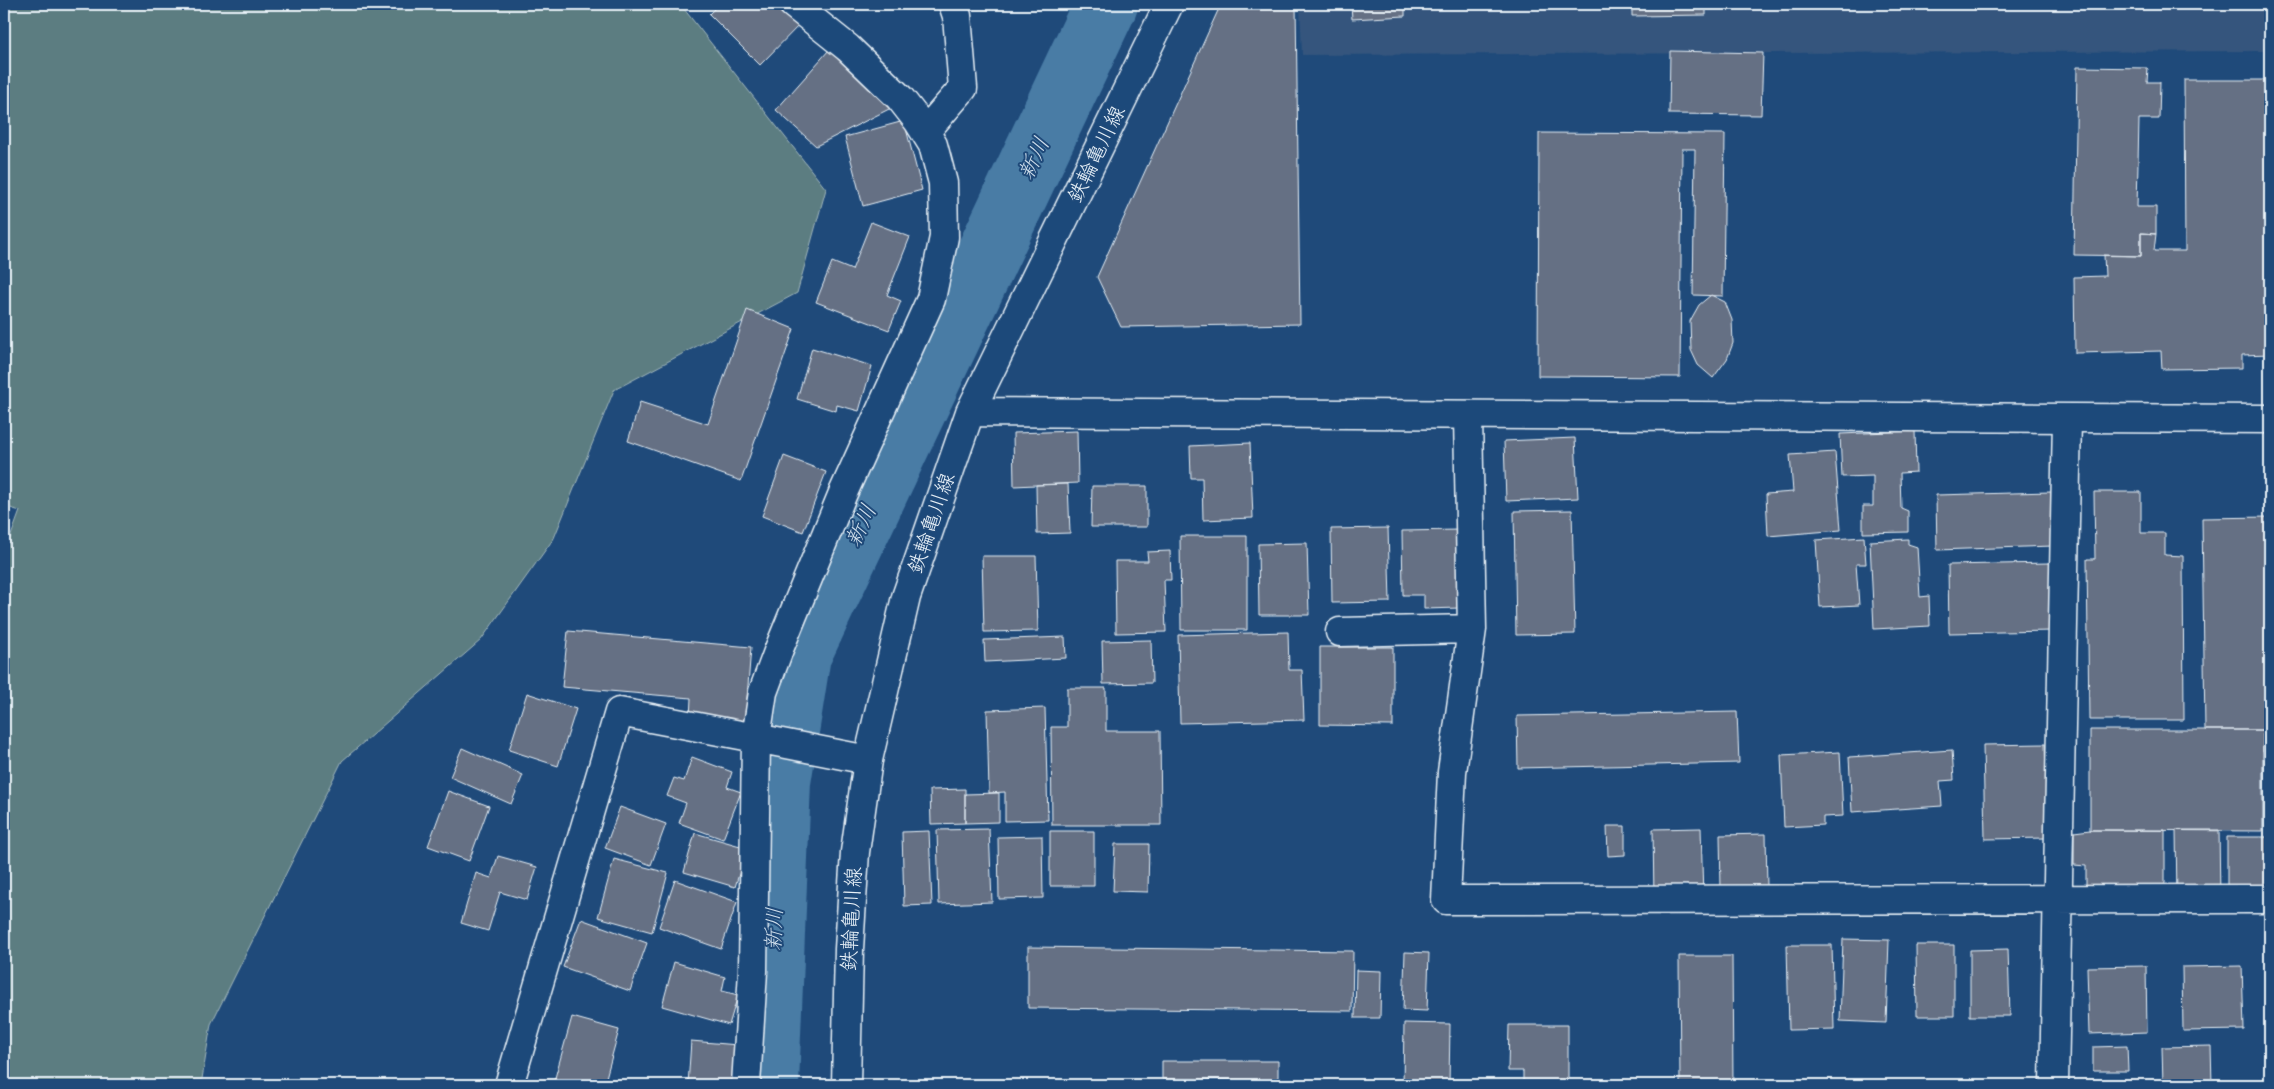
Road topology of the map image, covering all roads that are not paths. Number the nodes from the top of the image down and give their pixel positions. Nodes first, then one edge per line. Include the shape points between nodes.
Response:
1 (793, 4) edge
2 (953, 4) edge
3 (1169, 4) edge
4 (925, 132) junction
5 (970, 412) junction
6 (1468, 416) junction
7 (2067, 419) junction
8 (2270, 419) edge
9 (1472, 629) junction
10 (1340, 632) dead end
11 (756, 738) junction
12 (868, 760) junction
13 (2058, 899) junction
14 (2270, 899) edge
15 (509, 1085) edge
16 (746, 1085) edge
17 (846, 1085) edge
18 (2054, 1085) edge

1 - 4 street via 848,48 900,98
2 - 4 street via 957,16 963,88
3 - 5 street, 鉄輪亀川線
4 - 11 street via 933,145 943,183 944,237 931,299 804,583 763,692
5 - 6 street
5 - 12 street, 鉄輪亀川線 via 906,597
6 - 7 street
6 - 9 street
7 - 8 street
7 - 13 street
9 - 10 street
9 - 13 street via 1452,772 1446,900
11 - 12 street
11 - 15 street via 619,712
11 - 16 street via 753,971
12 - 17 street, 鉄輪亀川線 via 854,852 848,949
13 - 14 street
13 - 18 street

